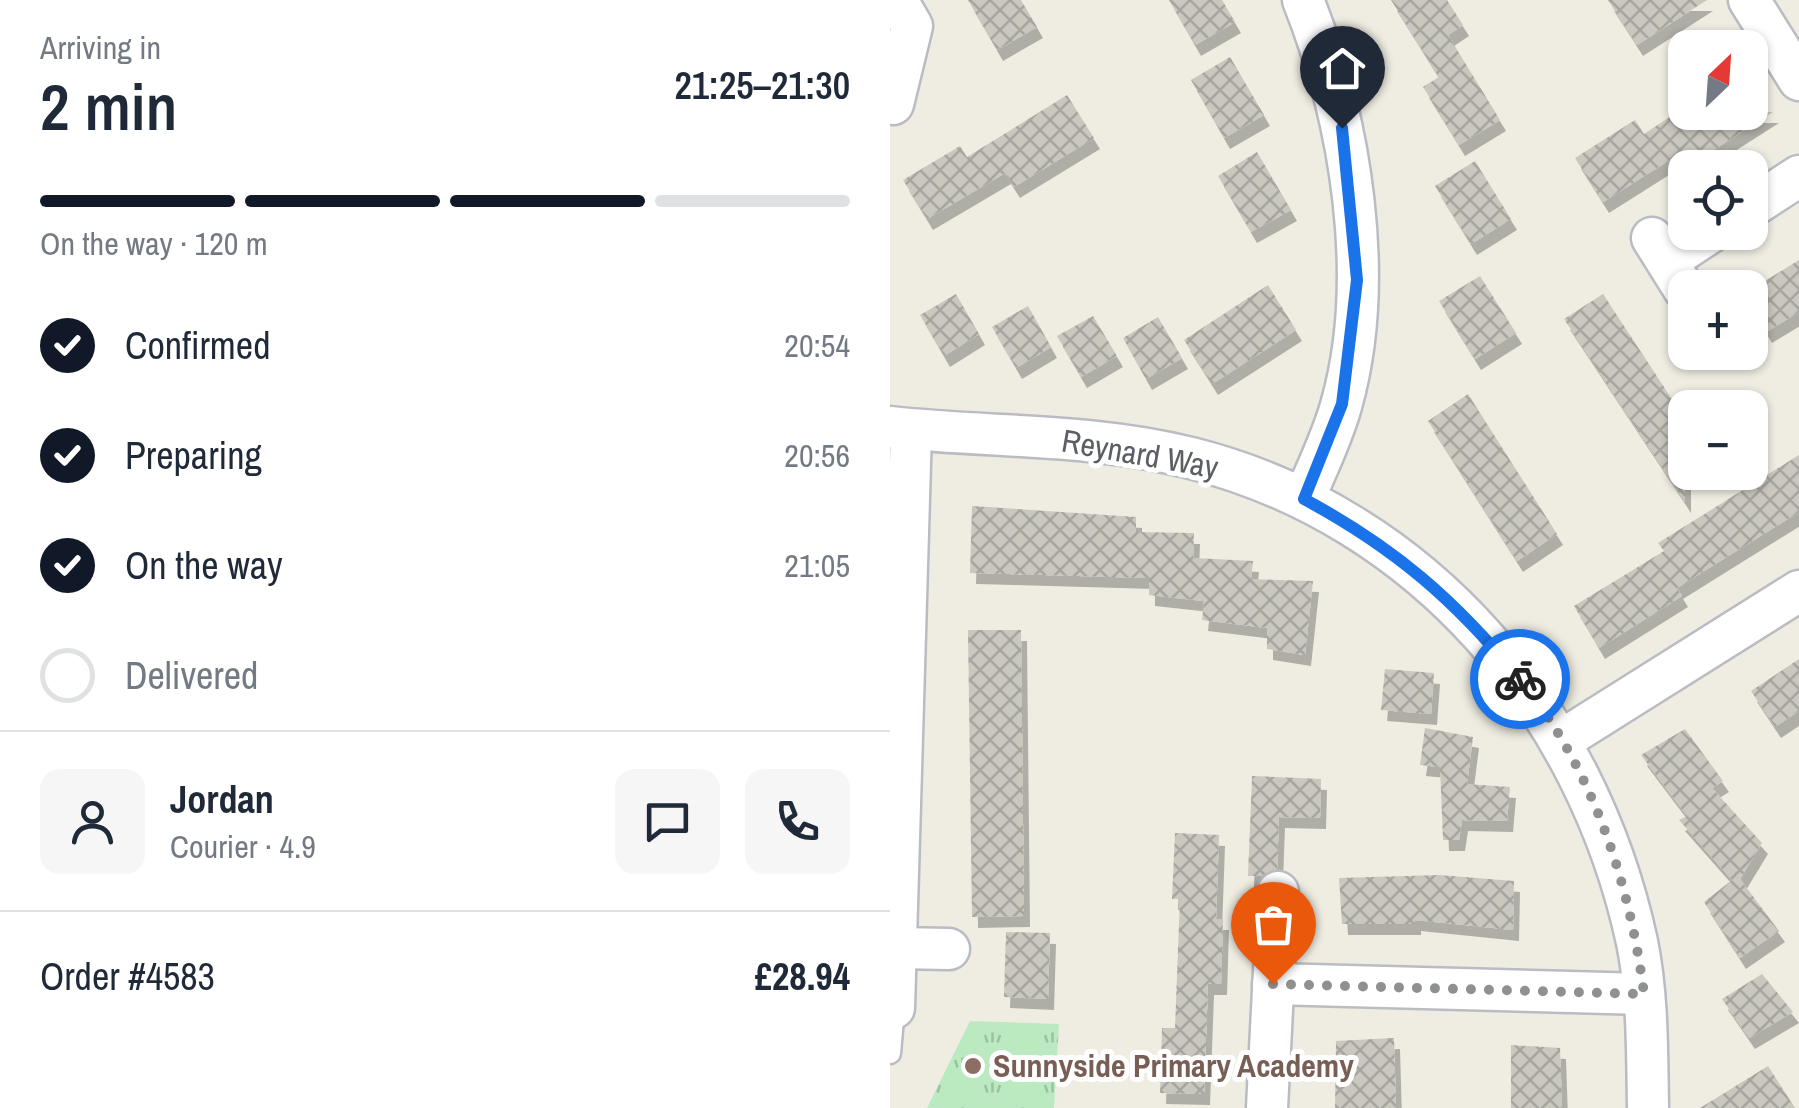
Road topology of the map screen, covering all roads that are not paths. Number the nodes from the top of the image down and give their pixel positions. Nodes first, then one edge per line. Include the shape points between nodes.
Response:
1 (897, 0) edge
2 (1303, 0) edge
3 (1749, 0) edge
4 (1799, 80) edge
5 (893, 104) dead end
6 (1799, 176) edge
7 (1768, 196) edge
8 (900, 428) edge
9 (1304, 499) junction
10 (1799, 591) edge
11 (1562, 740) junction
12 (1278, 892) dead end
13 (896, 948) junction
14 (949, 949) dead end
15 (1273, 984) junction
16 (1644, 994) junction
17 (894, 1008) joint
18 (890, 1052) edge
19 (1266, 1108) edge
20 (1648, 1108) edge

1 - 5 street via 912,26
2 - 9 street via 1342,128 1357,280 1342,404
3 - 4 street
6 - 7 street
8 - 9 street, Reynard Way via 1142,448 1226,467
8 - 13 street, Reynard Way
9 - 11 street, Reynard Way via 1431,581 1511,668
10 - 11 street
11 - 16 street, Reynard Way via 1616,861
12 - 15 street
13 - 14 street
13 - 17 street, Reynard Way
15 - 16 street
15 - 19 street
16 - 20 street, Reynard Way
17 - 18 lane

